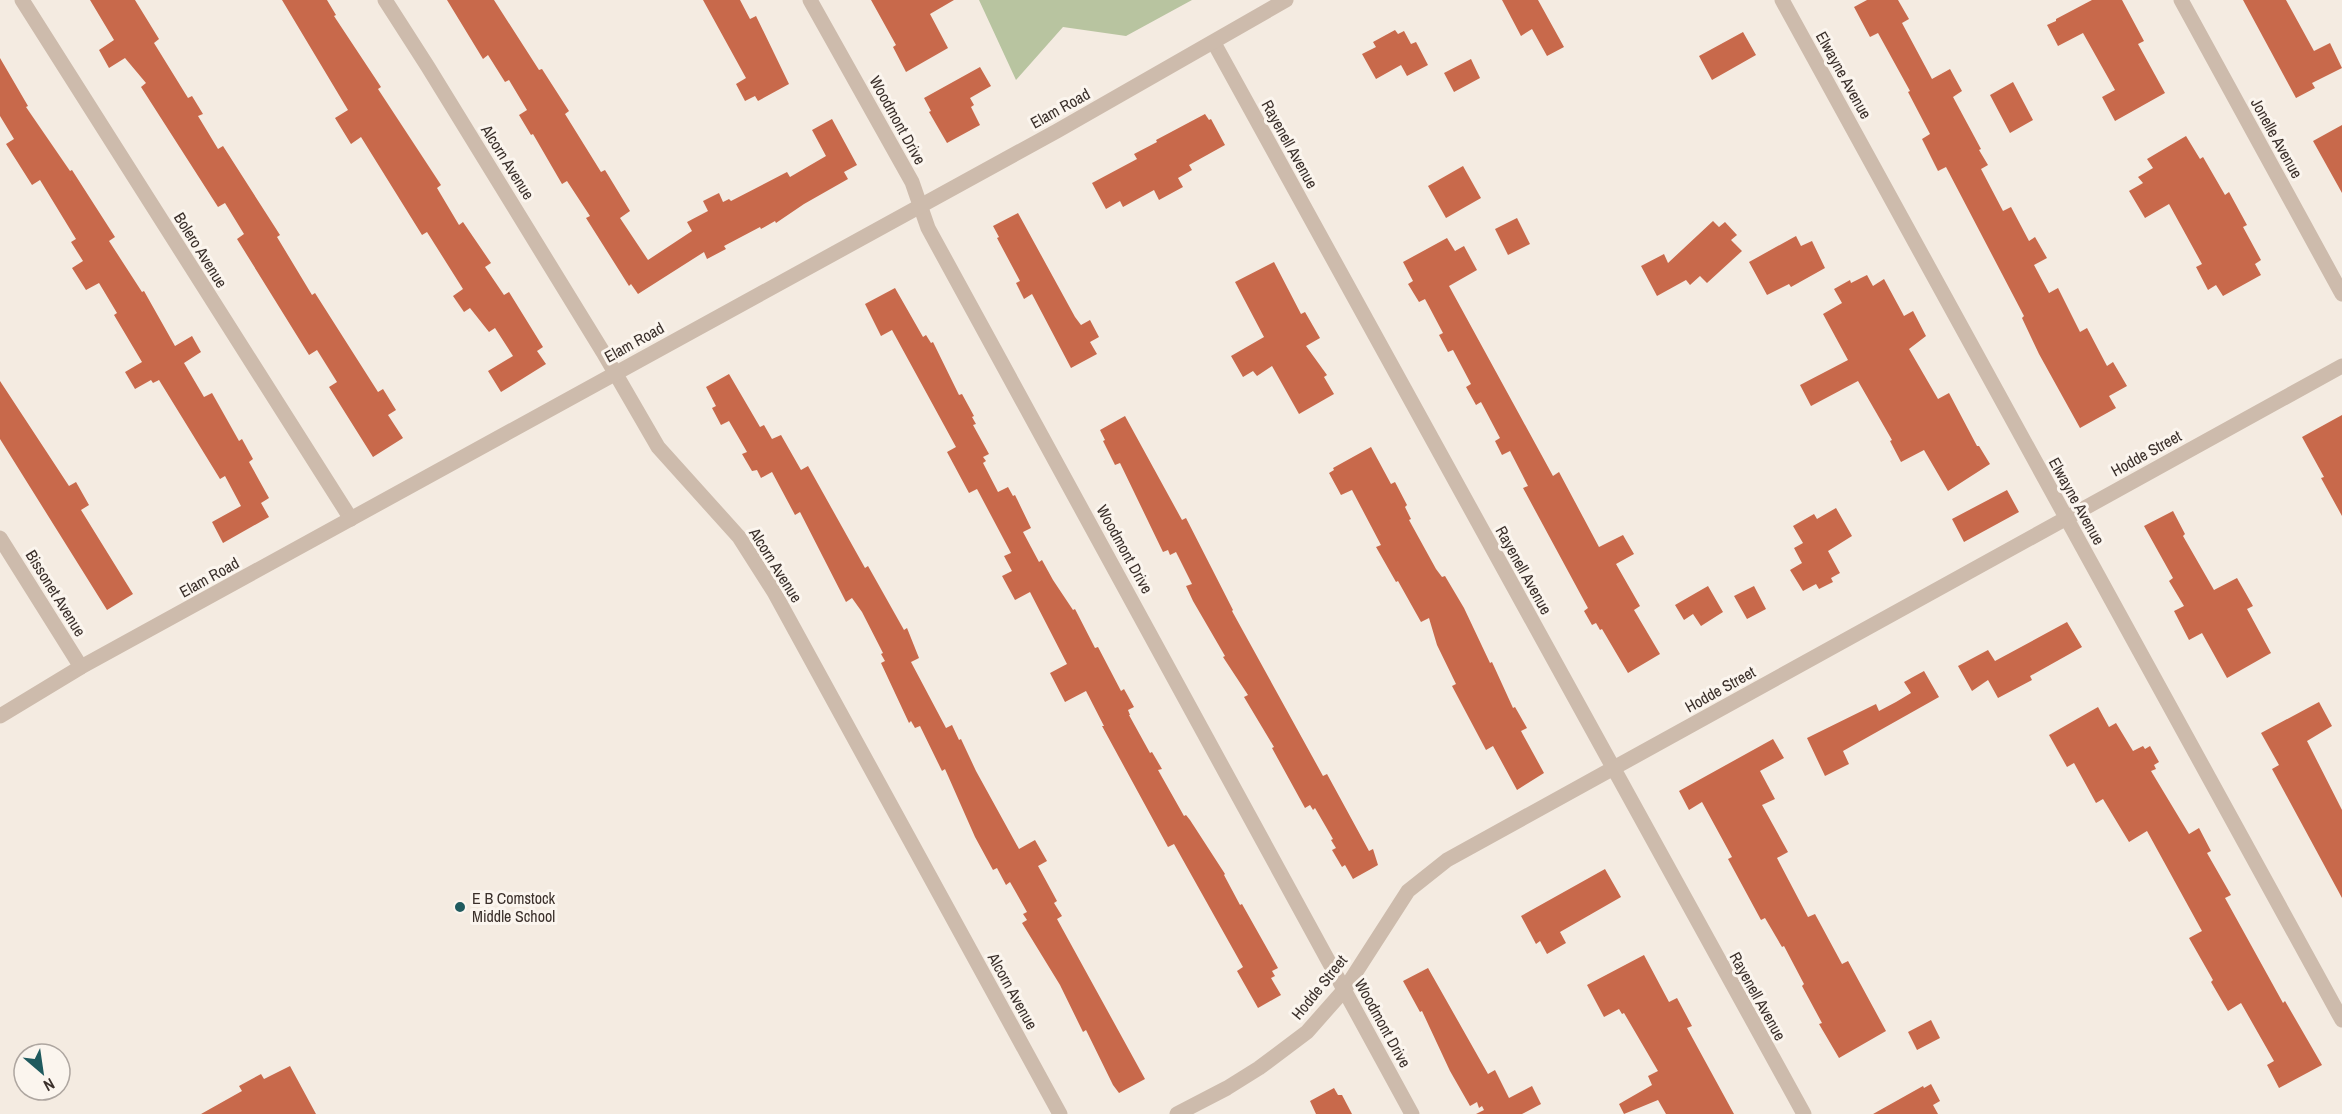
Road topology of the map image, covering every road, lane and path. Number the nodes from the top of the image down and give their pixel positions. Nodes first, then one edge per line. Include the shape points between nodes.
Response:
1 (22, 0) edge
2 (385, 0) edge
3 (810, 0) edge
4 (1286, 0) edge
5 (1782, 0) edge
6 (2181, 0) edge
7 (1214, 43) junction
8 (920, 205) junction
9 (2342, 294) edge
10 (2342, 366) edge
11 (615, 373) junction
12 (2066, 518) junction
13 (351, 519) junction
14 (0, 538) edge
15 (81, 667) junction
16 (0, 716) edge
17 (1612, 769) junction
18 (1345, 989) junction
19 (2342, 1020) edge
20 (1060, 1114) edge
21 (1177, 1114) edge
22 (1412, 1114) edge
23 (1803, 1114) edge

1 - 13 street, Bolero Avenue
2 - 11 street, Alcorn Avenue
3 - 8 street, Woodmont Drive via 912,182
4 - 7 street, Elam Road
5 - 12 street, Elwayne Avenue
6 - 9 street, Jonelle Avenue
7 - 8 street, Elam Road
7 - 17 street, Rayenell Avenue
8 - 11 street, Elam Road
8 - 18 street, Woodmont Drive via 928,228
10 - 12 street, Hodde Street
11 - 13 street, Elam Road
11 - 20 street, Alcorn Avenue via 658,447 739,537 774,592
12 - 17 street, Hodde Street
12 - 19 street, Elwayne Avenue
13 - 15 street, Elam Road
14 - 15 street, Bissonet Avenue
15 - 16 street, Elam Road
17 - 18 street, Hodde Street via 1447,860 1408,891
17 - 23 street, Rayenell Avenue
18 - 21 street, Hodde Street via 1308,1032 1227,1088
18 - 22 street, Woodmont Drive

